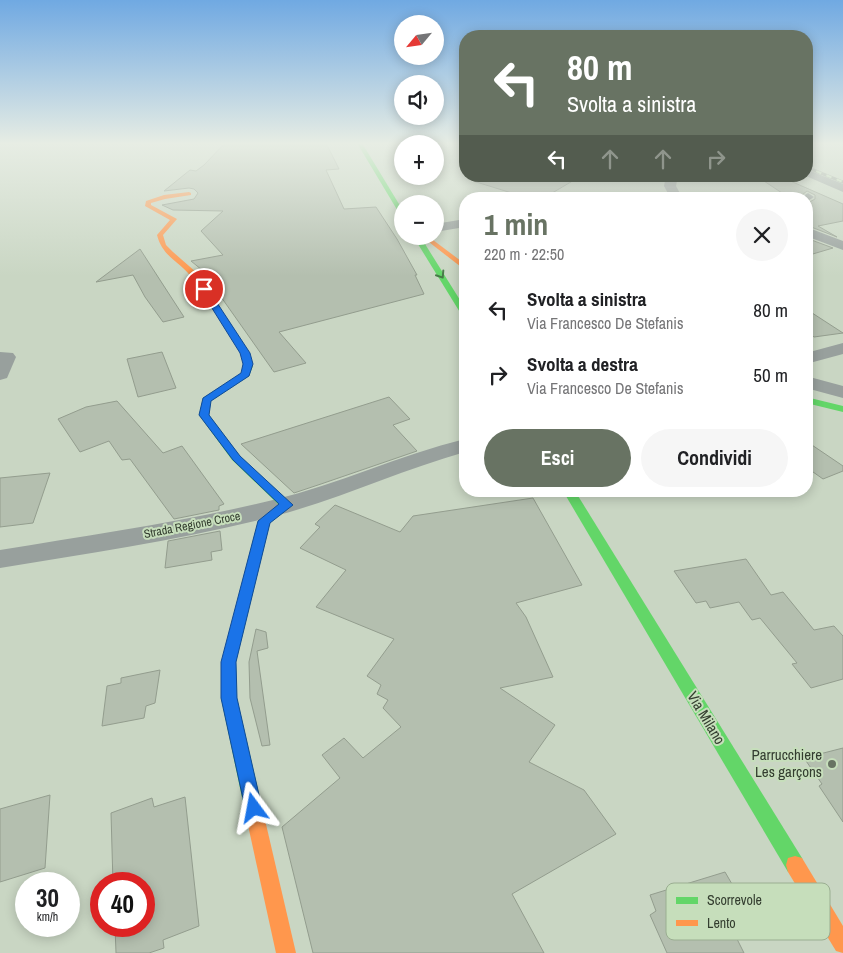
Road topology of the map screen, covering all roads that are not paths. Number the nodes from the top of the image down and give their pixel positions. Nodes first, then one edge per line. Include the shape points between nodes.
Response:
1 (386, 187) edge
2 (189, 194) dead end
3 (394, 200) edge
4 (459, 224) edge
5 (444, 226) edge
6 (813, 235) edge
7 (422, 245) edge
8 (436, 245) edge
9 (843, 246) edge
10 (459, 263) edge
11 (459, 304) edge
12 (813, 346) edge
13 (843, 348) edge
14 (824, 352) junction
15 (813, 356) edge
16 (0, 357) edge
17 (0, 374) edge
18 (813, 384) edge
19 (843, 392) edge
20 (813, 402) edge
21 (843, 409) edge
22 (459, 447) edge
23 (573, 497) edge
24 (287, 505) junction
25 (0, 559) edge
26 (806, 883) edge
27 (830, 923) edge
28 (843, 944) edge
29 (286, 953) edge

1 - 3 main road
2 - 24 main road via 154,199 148,202 148,206 174,220 160,235 163,245 194,275 245,353 248,364 246,374 206,400 204,415 236,458
4 - 5 street
6 - 9 street
7 -> 11 main road
8 - 10 main road
12 - 14 street
13 - 14 street
14 - 15 street
16 - 17 street via 7,357
18 - 19 street
20 - 21 main road
22 - 24 street, Strada Regione Croce
23 - 26 main road, Via Milano
24 - 25 street, Strada Regione Croce via 192,527
24 - 29 main road via 264,521 229,662 229,698
27 - 28 main road, Via Milano

